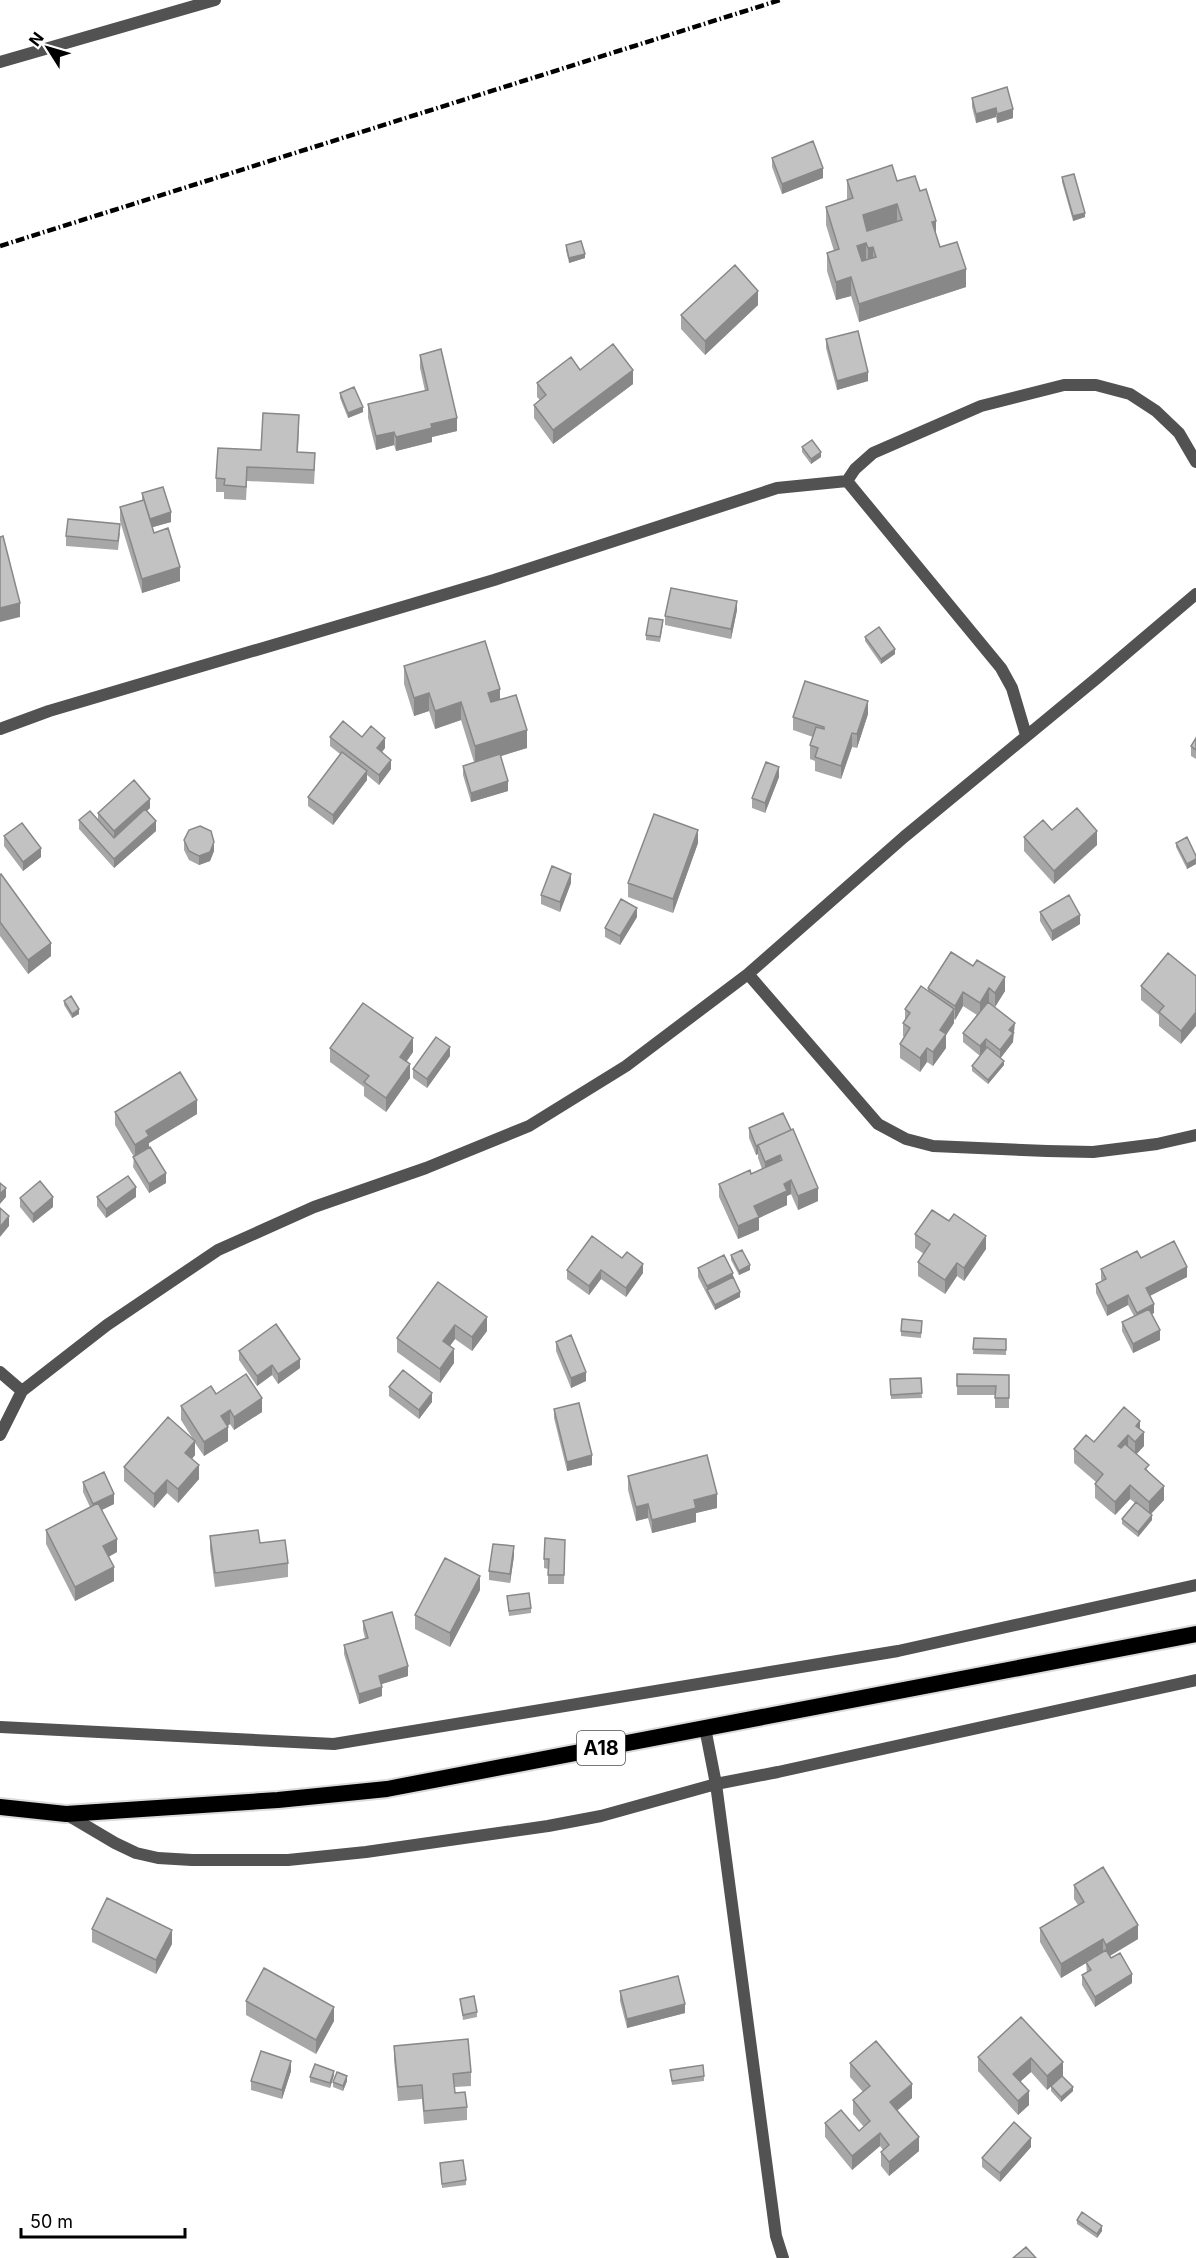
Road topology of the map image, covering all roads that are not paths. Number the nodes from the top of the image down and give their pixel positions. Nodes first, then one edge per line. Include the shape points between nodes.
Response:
1 (215, 0) edge
2 (0, 62) edge
3 (1196, 462) edge
4 (847, 481) junction
5 (1196, 594) edge
6 (0, 729) edge
7 (1026, 735) junction
8 (748, 974) junction
9 (1196, 1135) edge
10 (0, 1372) edge
11 (22, 1391) junction
12 (0, 1435) edge
13 (1196, 1585) edge
14 (1196, 1634) edge
15 (1196, 1680) edge
16 (0, 1726) edge
17 (705, 1728) junction
18 (716, 1784) junction
19 (0, 1807) edge
20 (66, 1814) junction
21 (783, 2258) edge

1 - 2 street
3 - 4 street via 1179,433 1130,394 1096,385 1064,385 981,406 873,453
4 - 6 street via 777,488 494,580 49,711
4 - 7 street via 1000,668 1012,688
5 - 7 street
7 - 8 street
8 - 9 street via 878,1124 906,1139 933,1146 1093,1152
8 - 11 street via 626,1066 529,1126 314,1207 218,1250 106,1325
10 - 11 street
11 - 12 street
13 - 16 street via 898,1651 334,1744
14 - 17 highway, A18
15 - 18 street
17 - 18 street
17 - 20 highway, A18 via 387,1789
18 - 20 street via 548,1826 288,1860 158,1858 115,1843
18 - 21 street via 776,2236
19 - 20 highway, A18

